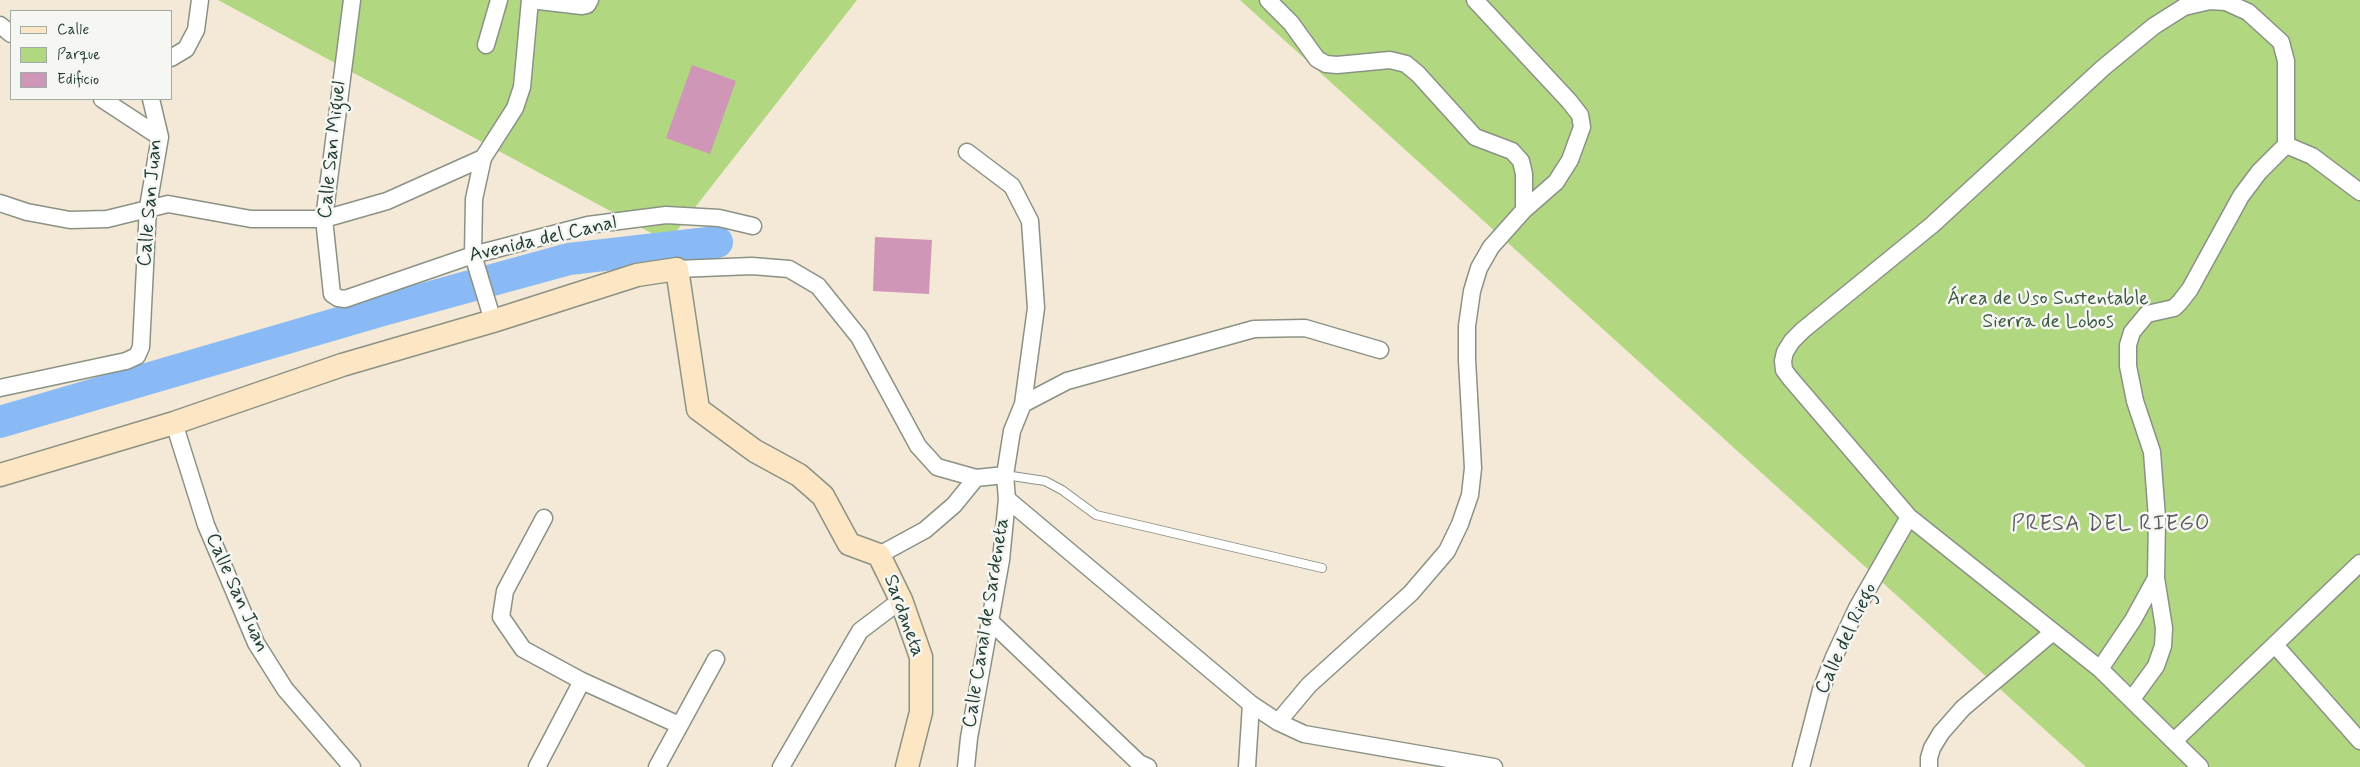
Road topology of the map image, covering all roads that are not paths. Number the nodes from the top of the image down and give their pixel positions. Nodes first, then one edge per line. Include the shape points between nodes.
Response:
1 (200, 0) edge
2 (352, 0) edge
3 (499, 0) edge
4 (530, 0) edge
5 (590, 0) edge
6 (1268, 0) edge
7 (1475, 0) edge
8 (0, 25) edge
9 (10, 33) edge
10 (486, 45) dead end
11 (172, 57) edge
12 (104, 100) edge
13 (150, 100) edge
14 (160, 137) junction
15 (2286, 145) junction
16 (967, 152) dead end
17 (484, 158) junction
18 (2360, 192) edge
19 (0, 203) edge
20 (148, 207) junction
21 (1524, 210) junction
22 (324, 219) junction
23 (753, 226) dead end
24 (474, 263) junction
25 (677, 269) junction
26 (338, 298) joint
27 (490, 310) junction
28 (1380, 350) dead end
29 (0, 388) edge
30 (1023, 404) junction
31 (174, 423) junction
32 (0, 475) edge
33 (1005, 475) junction
34 (976, 478) junction
35 (1007, 499) junction
36 (1909, 517) junction
37 (544, 518) dead end
38 (879, 555) junction
39 (2360, 564) edge
40 (1322, 568) dead end
41 (2156, 578) junction
42 (901, 600) junction
43 (991, 622) junction
44 (2053, 632) junction
45 (2275, 645) junction
46 (716, 659) dead end
47 (2100, 668) junction
48 (582, 682) junction
49 (2132, 699) junction
50 (1251, 704) junction
51 (1278, 722) junction
52 (679, 725) junction
53 (2174, 741) junction
54 (2360, 741) edge
55 (1140, 766) edge
56 (352, 767) edge
57 (537, 767) edge
58 (657, 767) edge
59 (781, 767) edge
60 (907, 767) edge
61 (966, 767) edge
62 (1247, 767) edge
63 (1494, 767) edge
64 (1801, 767) edge
65 (1929, 767) edge
66 (2200, 767) edge

1 - 11 street via 196,30 186,49
2 - 22 street, Calle San Miguel
3 - 10 street
4 - 5 street via 582,6 588,5
4 - 17 street via 522,87 515,108
6 - 21 street via 1291,23 1317,60 1337,65 1390,60 1406,64 1475,137 1512,151 1524,174
7 - 21 street via 1580,115 1582,127 1570,160 1556,182
8 - 9 street
12 - 14 street
13 - 14 street, Calle San Juan
14 - 20 street, Calle San Juan
15 - 18 street via 2312,156
15 - 36 street via 2286,61 2281,42 2248,12 2226,2 2210,1 2184,7 2154,26 2104,66 1932,225 1803,330 1785,352 1784,370
15 - 41 street via 2241,196 2180,302 2174,308 2147,314 2132,332 2128,345 2128,366 2135,401 2152,452 2157,518
16 - 30 street, Calle Canal de Sardeneta via 1012,186 1030,221 1036,308
17 - 22 street via 387,201
17 - 24 street via 474,200
19 - 20 street via 70,220 106,219
20 - 22 street via 168,204 251,219
20 - 29 street, Calle San Juan via 141,346 137,356
21 - 51 street via 1491,247 1479,268 1472,291 1467,360 1473,468 1470,495 1460,524 1446,551 1412,592 1309,685
22 - 26 street, Calle San Miguel via 332,294
23 - 24 street, Avenida del Canal via 719,218 666,215 588,225
24 - 26 street, Avenida del Canal via 345,299
24 - 27 street
25 - 27 street via 636,275
25 - 34 street via 752,266 788,269 818,286 858,337 918,446 937,467
25 - 38 street via 698,409 755,451 799,475 823,496 849,544
27 - 31 street via 342,366
28 - 30 street via 1305,328 1254,330 1067,382
30 - 33 street, Calle Canal de Sardeneta via 1012,430
31 - 32 street
31 - 56 street, Calle San Juan via 206,525 256,644 285,689
33 - 34 street
33 - 35 street, Calle Canal de Sardeneta
33 - 40 lane via 1045,481 1096,515
34 - 38 street via 954,504 924,530
35 - 43 street, Calle Canal de Sardeneta
35 - 50 street
36 - 44 street
36 - 64 street, Calle del Riego via 1857,608 1834,657 1820,690
37 - 48 street via 505,591 502,617 523,649
38 - 42 street, Sardaneta
39 - 45 street
41 - 47 street via 2133,620
41 - 49 street via 2164,628 2163,646 2156,666
42 - 59 street via 860,632
42 - 60 street, Sardaneta via 921,657 921,712
43 - 55 street
43 - 61 street, Calle Canal de Sardeneta
44 - 47 street
44 - 65 street via 1963,708 1932,748
45 - 53 street
45 - 54 street
46 - 52 street
47 - 49 street
48 - 52 street
48 - 57 street
49 - 53 street
50 - 51 street
50 - 62 street
51 - 63 street via 1304,734
52 - 58 street
53 - 66 street

